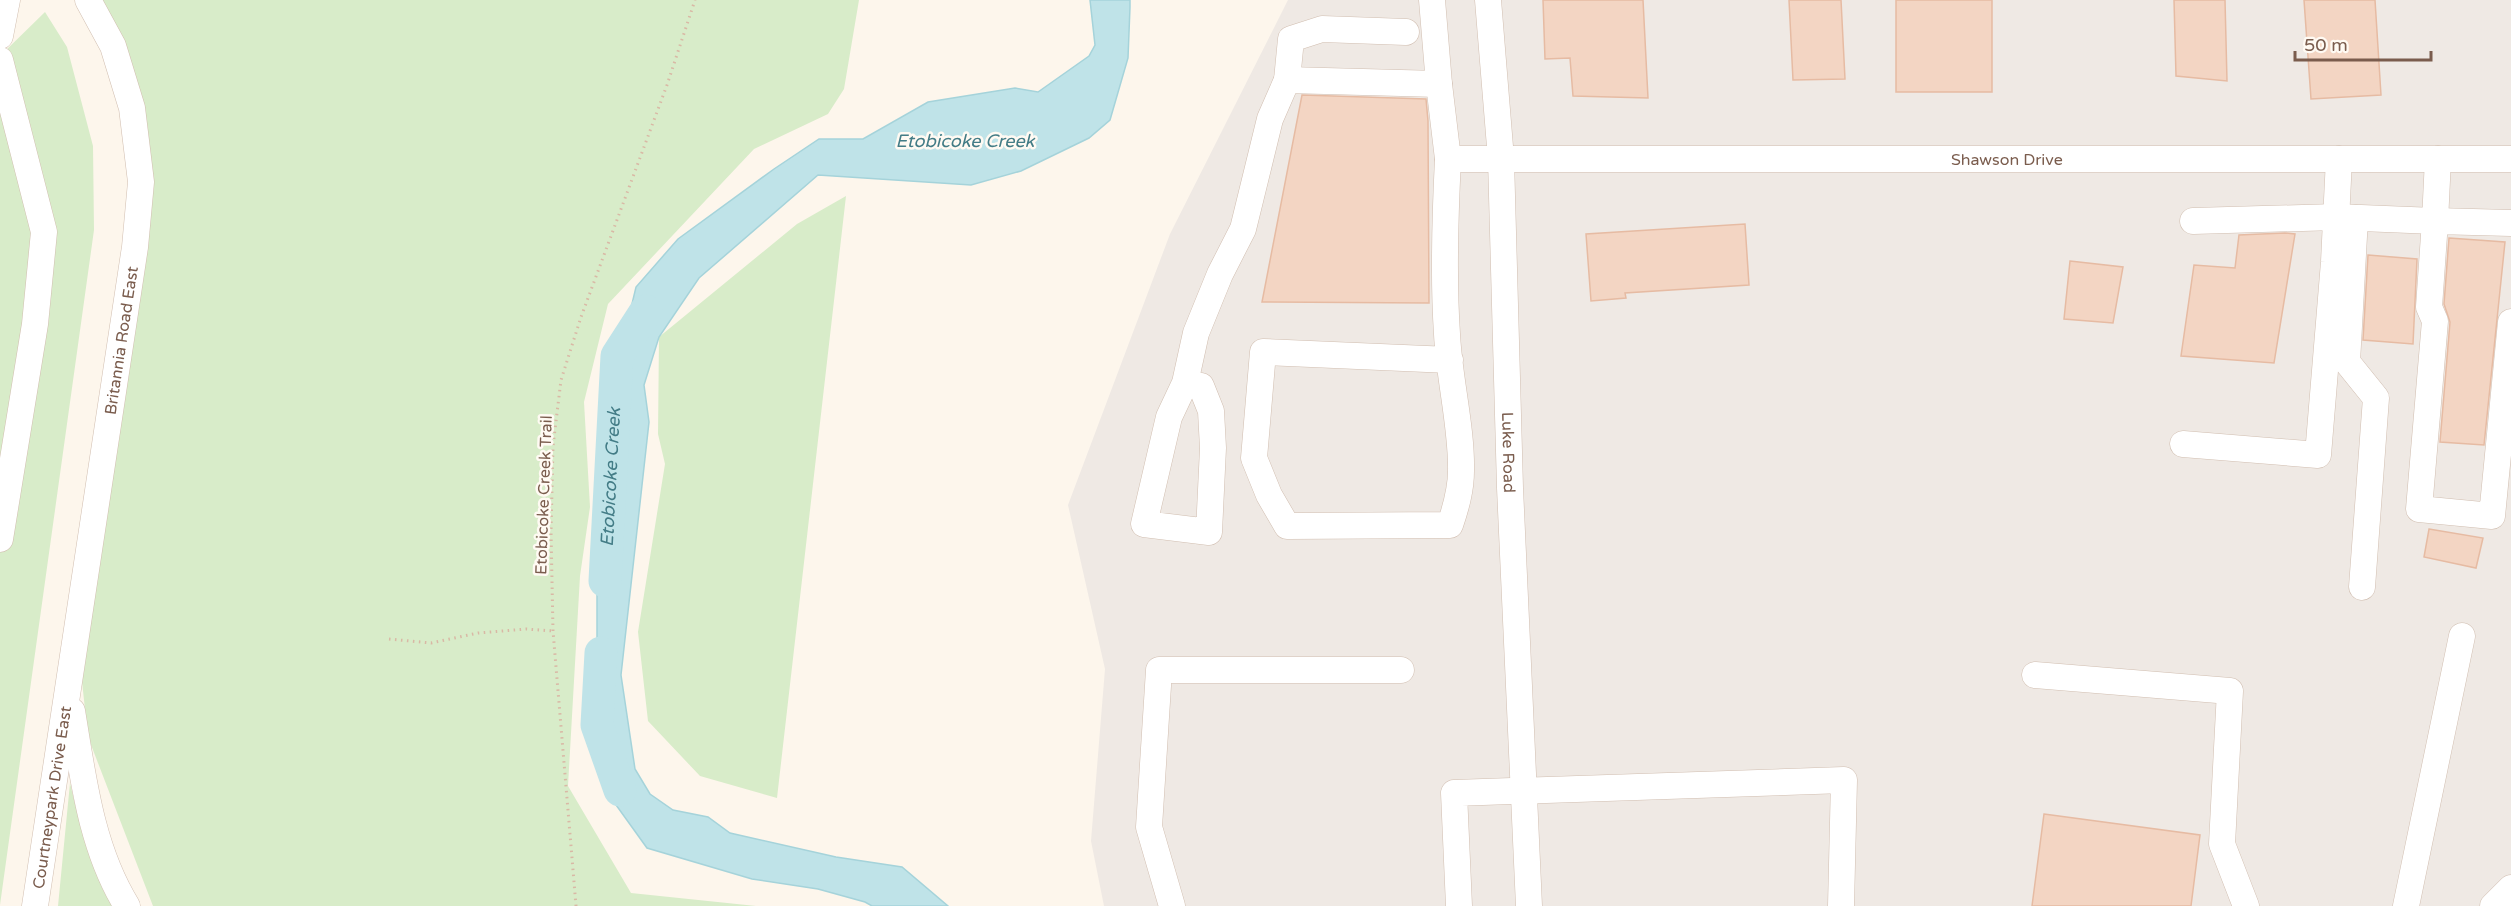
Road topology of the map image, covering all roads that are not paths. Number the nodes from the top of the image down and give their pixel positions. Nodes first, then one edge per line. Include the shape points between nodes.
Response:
1 (7, 0) edge
2 (88, 0) edge
3 (1432, 0) edge
4 (1488, 0) edge
5 (1406, 32) dead end
6 (0, 36) edge
7 (0, 60) edge
8 (1287, 80) junction
9 (1440, 84) junction
10 (1448, 159) junction
11 (1502, 159) junction
12 (2339, 159) junction
13 (2438, 159) junction
14 (2511, 159) edge
15 (2345, 217) junction
16 (2193, 221) dead end
17 (2435, 221) junction
18 (2511, 223) edge
19 (2511, 322) edge
20 (1450, 360) junction
21 (1185, 383) junction
22 (2183, 444) dead end
23 (0, 539) edge
24 (2362, 587) dead end
25 (2462, 636) dead end
26 (1401, 670) dead end
27 (2035, 675) dead end
28 (68, 689) junction
29 (1523, 791) junction
30 (2511, 888) edge
31 (35, 906) edge
32 (127, 906) edge
33 (1172, 906) edge
34 (1459, 906) edge
35 (1529, 906) edge
36 (1841, 906) edge
37 (2246, 906) edge
38 (2406, 906) edge
39 (2493, 906) edge

1 - 6 street
2 - 28 street, Britannia Road East via 113,45 132,108 141,182 135,248
3 - 9 street
4 - 11 street, Luke Road
5 - 8 street via 1322,28 1291,39
7 - 23 street via 44,232 35,324
8 - 9 street
8 - 21 street via 1270,118 1243,229 1196,333
9 - 10 street
10 - 11 street, Shawson Drive
10 - 20 street via 1444,225
11 - 12 street, Shawson Drive
11 - 29 street, Luke Road
12 - 13 street, Shawson Drive
12 - 15 street
13 - 14 street, Shawson Drive
13 - 17 street
15 - 16 street
15 - 17 street
15 - 22 street via 2318,454
15 - 24 street via 2347,362 2376,398
17 - 18 street
17 - 19 street via 2429,307 2435,321 2419,509 2492,516
20 - 20 street via 1462,471 1450,525 1287,526 1254,458 1263,352
21 - 21 street via 1169,417 1144,524 1209,532 1211,411 1201,386
25 - 38 street
26 - 33 street via 1159,670 1149,827
27 - 37 street via 2230,691 2222,844
28 - 31 street, Courtneypark Drive East
28 - 32 street via 92,820
29 - 34 street via 1454,793
29 - 35 street, Luke Road
29 - 36 street via 1844,780
30 - 39 street

